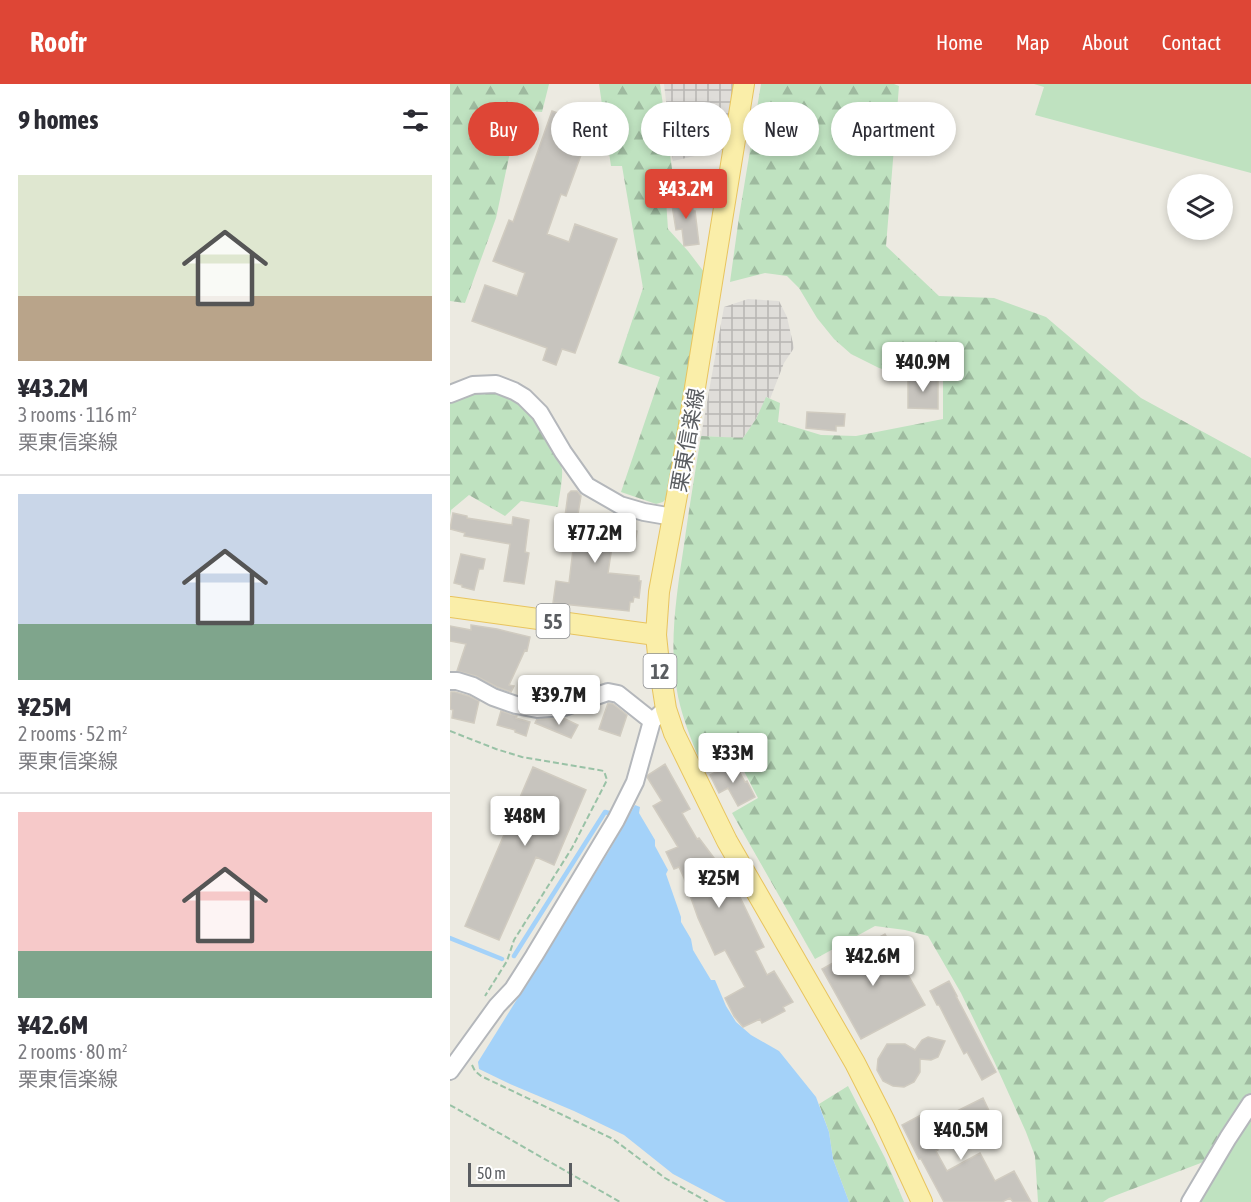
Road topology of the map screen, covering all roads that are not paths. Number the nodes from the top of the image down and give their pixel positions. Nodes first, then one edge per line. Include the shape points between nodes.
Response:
1 (744, 84) edge
2 (450, 394) edge
3 (673, 517) junction
4 (450, 607) edge
5 (656, 635) junction
6 (450, 681) edge
7 (659, 715) junction
8 (450, 1071) edge
9 (1251, 1103) edge
10 (922, 1202) edge
11 (1190, 1202) edge

1 - 3 main road, 栗東信楽線 / 12
2 - 3 lane via 473,385 496,384 514,391 540,413 587,486 620,505
3 - 5 main road, 栗東信楽線 / 12 via 659,592
4 - 5 main road, 55
5 - 7 main road, 栗東信楽線 / 12
6 - 7 lane via 537,709 564,706 608,692
7 - 8 lane via 635,782 616,820 513,989
7 - 10 main road, 栗東信楽線 / 12 via 674,733 727,842 855,1063
9 - 11 lane

